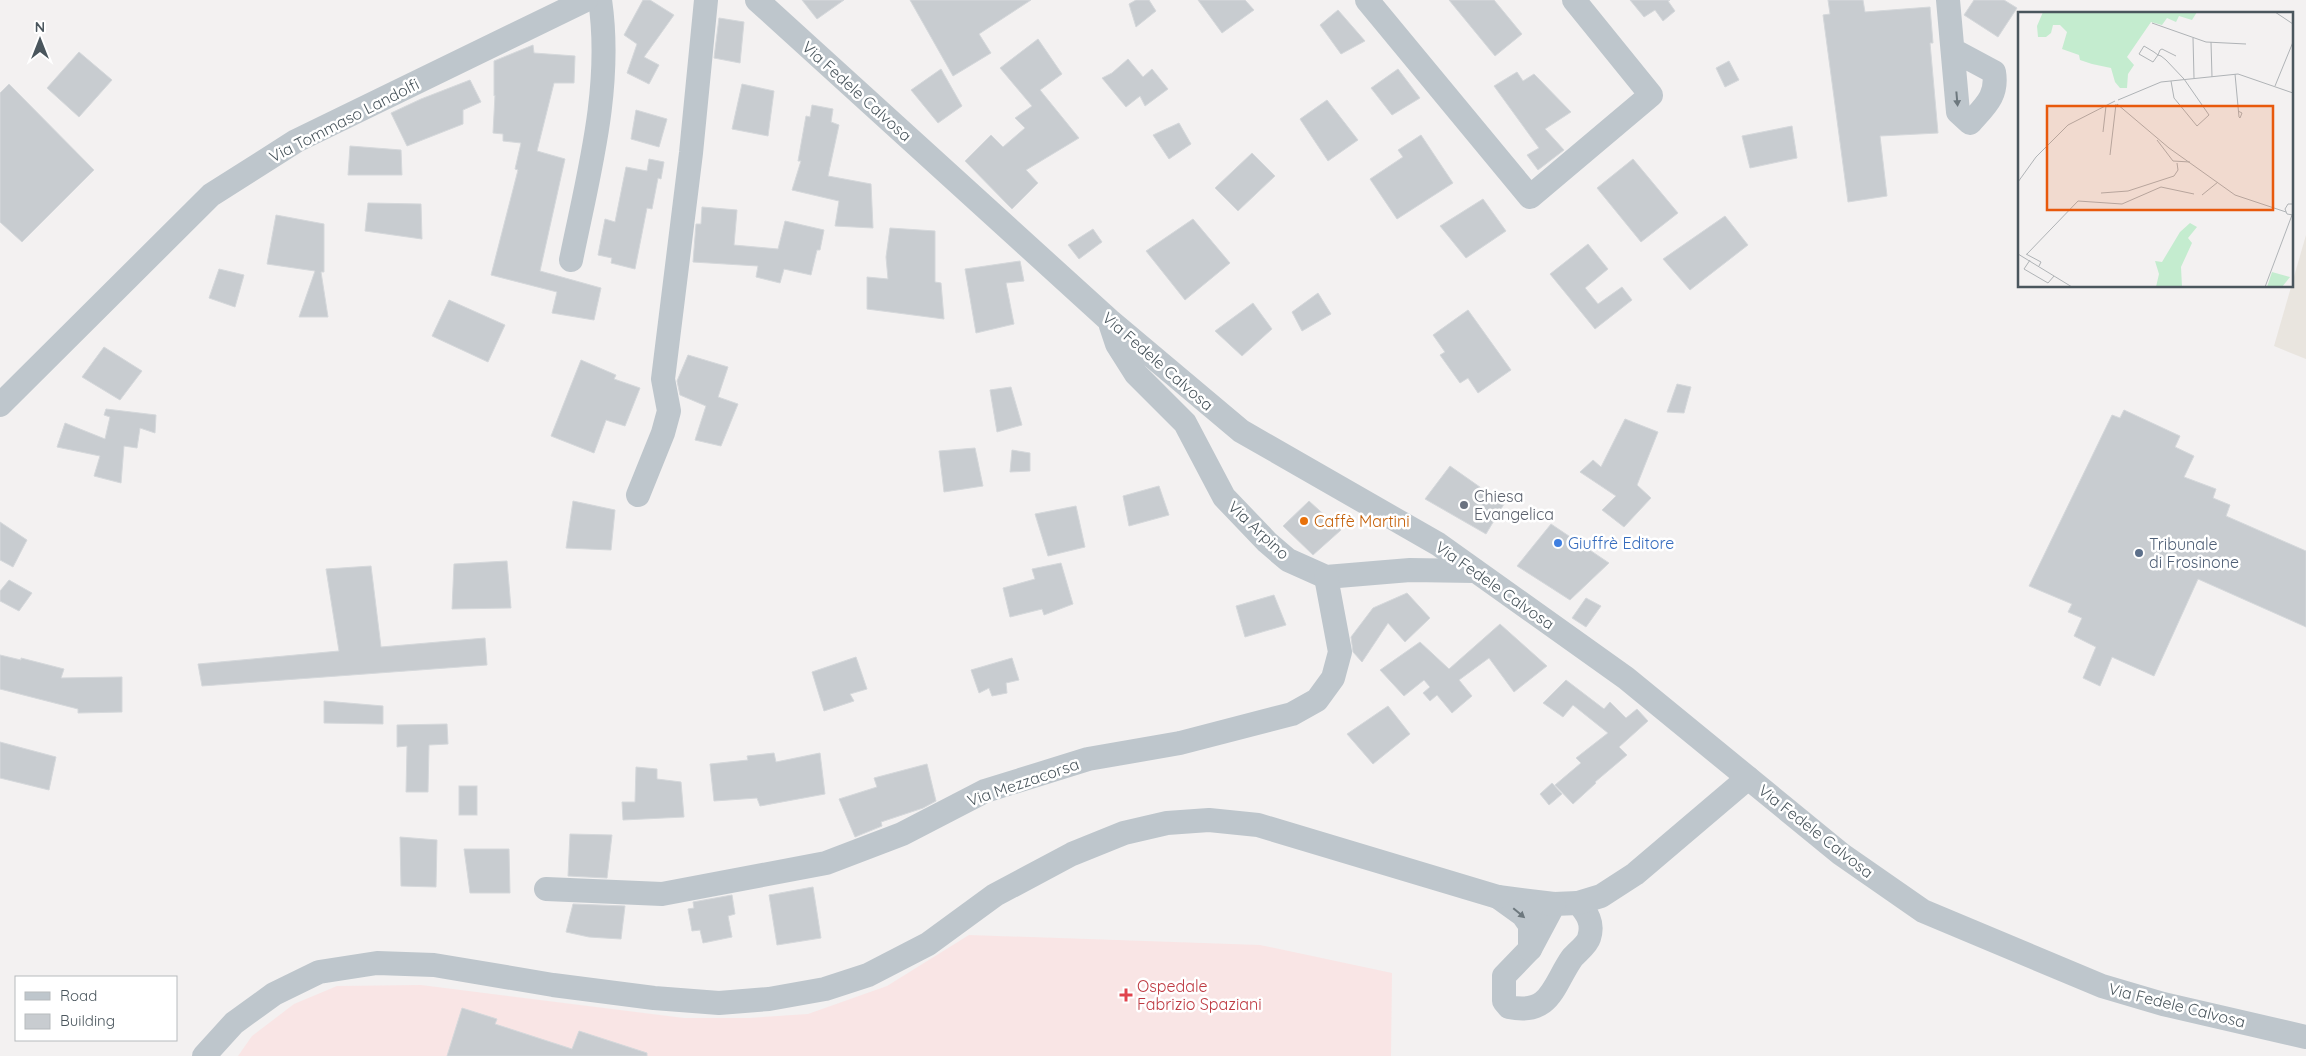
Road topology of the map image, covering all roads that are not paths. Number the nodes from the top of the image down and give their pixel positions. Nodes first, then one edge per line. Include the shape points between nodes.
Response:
1 (586, 0) edge
2 (600, 0) edge
3 (706, 0) edge
4 (758, 0) edge
5 (1367, 0) edge
6 (1574, 0) edge
7 (1948, 0) edge
8 (1953, 50) dead end
9 (571, 260) dead end
10 (1109, 320) junction
11 (0, 405) edge
12 (638, 495) dead end
13 (1475, 570) junction
14 (1326, 577) junction
15 (1748, 778) junction
16 (1635, 874) junction
17 (546, 889) dead end
18 (1498, 897) junction
19 (1578, 903) junction
20 (1554, 904) junction
21 (1590, 938) junction
22 (1530, 949) junction
23 (2306, 1037) edge
24 (204, 1056) edge

1 - 11 street, Via Tommaso Landolfi via 296,141 211,195
2 - 9 street via 605,31 600,105
3 - 12 street via 664,378 669,411
4 - 10 street, Via Fedele Calvosa
5 - 6 street via 1530,198 1651,95
7 - 8 street
10 - 13 street, Via Fedele Calvosa via 1241,431 1438,544
10 - 14 street, Via Arpino via 1117,344 1136,374 1185,423 1224,497 1288,560
13 - 14 street, Via Arpino via 1410,570
13 - 15 street, Via Fedele Calvosa via 1626,678
14 - 17 street, Via Mezzacorsa via 1340,652 1332,678 1317,700 1292,714 1180,742 1088,759 985,792 902,834 826,862 662,894
15 - 16 street
15 - 23 street, Via Fedele Calvosa via 1840,854 1923,911 2102,986 2163,1004
16 - 19 street via 1601,896
16 - 21 street via 1611,903
18 - 20 street
18 -> 22 street via 1523,915 1530,925
18 - 24 street via 1258,825 1209,820 1167,823 1124,833 1072,854 995,895 928,944 868,975 825,989 769,999 719,1003 562,986 434,965 377,963 319,972 274,994 234,1023
19 - 20 street
19 - 21 street via 1590,918
20 - 22 street
21 - 22 street via 1563,972 1550,998 1529,1008 1509,1008 1504,1001 1504,976

